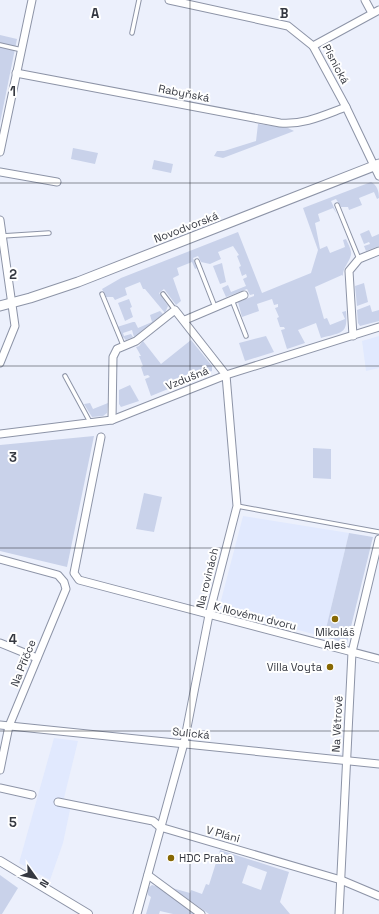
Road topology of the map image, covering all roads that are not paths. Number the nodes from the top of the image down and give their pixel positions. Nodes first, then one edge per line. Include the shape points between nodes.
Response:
1 (32, 0) edge
2 (139, 0) edge
3 (169, 0) edge
4 (366, 0) edge
5 (376, 11) edge
6 (132, 33) dead end
7 (0, 45) edge
8 (313, 46) junction
9 (22, 50) junction
10 (16, 73) junction
11 (346, 107) junction
12 (0, 152) edge
13 (377, 165) edge
14 (0, 172) edge
15 (379, 176) edge
16 (57, 182) dead end
17 (336, 205) dead end
18 (0, 220) edge
19 (48, 233) dead end
20 (1, 236) edge
21 (379, 251) edge
22 (359, 259) junction
23 (197, 261) dead end
24 (102, 294) dead end
25 (163, 294) dead end
26 (244, 295) dead end
27 (232, 300) junction
28 (12, 304) junction
29 (0, 306) edge
30 (215, 307) junction
31 (175, 310) junction
32 (184, 320) junction
33 (379, 327) edge
34 (246, 336) dead end
35 (353, 336) junction
36 (123, 345) junction
37 (0, 363) edge
38 (226, 375) junction
39 (65, 376) dead end
40 (112, 420) junction
41 (90, 422) junction
42 (0, 434) edge
43 (101, 437) dead end
44 (237, 506) junction
45 (379, 532) edge
46 (379, 539) edge
47 (0, 559) edge
48 (209, 615) junction
49 (0, 644) edge
50 (352, 649) junction
51 (37, 658) junction
52 (379, 659) edge
53 (0, 725) edge
54 (9, 726) junction
55 (184, 743) junction
56 (346, 761) junction
57 (379, 764) edge
58 (0, 770) edge
59 (0, 788) edge
60 (32, 795) dead end
61 (58, 802) dead end
62 (160, 827) junction
63 (0, 861) edge
64 (148, 875) junction
65 (341, 880) junction
66 (379, 896) edge
67 (88, 914) edge
68 (137, 914) edge
69 (201, 914) edge
70 (339, 914) edge

1 - 9 street
2 - 6 lane
3 - 8 street, Písnická via 288,26
4 - 5 street
5 - 8 street
7 - 9 lane
8 - 11 street, Písnická
9 - 10 street
10 - 11 street, Rabyňská via 280,123 304,122
10 - 12 street
11 - 13 street, Písnická
13 - 15 street
13 - 28 main road, Novodvorská via 78,282
14 - 16 street
17 - 22 lane
18 - 20 street
19 - 20 lane
20 - 28 street
21 - 22 street
22 - 35 street via 349,271
23 - 30 lane
24 - 36 lane
25 - 31 lane
26 - 27 street
27 - 30 street
27 - 34 lane
28 - 29 main road, Novodvorská
28 - 37 street via 15,326
30 - 32 street
31 - 32 street
31 - 36 street via 136,341
32 - 38 street
33 - 35 street, Vzdušná
35 - 38 street, Vzdušná
36 - 40 street via 117,349 113,357
38 - 40 street, Vzdušná
38 - 44 street, Na rovinách
39 - 41 lane
40 - 41 street, Vzdušná
41 - 42 street, Vzdušná
43 - 48 street, K Novému dvoru via 74,573 79,580
44 - 45 lane
44 - 48 street, Na rovinách
46 - 50 street, Na Větrově
47 - 51 street, Na Příčce via 58,575 64,582 66,589
48 - 50 street, K Novému dvoru
48 - 55 street, Na rovinách
49 - 51 street
50 - 52 street, K Novému dvoru
50 - 56 street, Na Větrově
51 - 54 street, Na Příčce
53 - 54 street, Sulická
54 - 55 street, Sulická
54 - 58 street, Na Příčce
55 - 56 street, Sulická
55 - 62 street, Na rovinách
56 - 57 street, Sulická
56 - 65 street, Na Větrově
59 - 60 street
61 - 62 street, V Pláni via 153,821
62 - 64 street, Na rovinách
62 - 65 street, V Pláni
63 - 67 street
64 - 68 street, Na rovinách
64 - 69 street
65 - 66 street, V Pláni
65 - 70 street, Na Větrově

